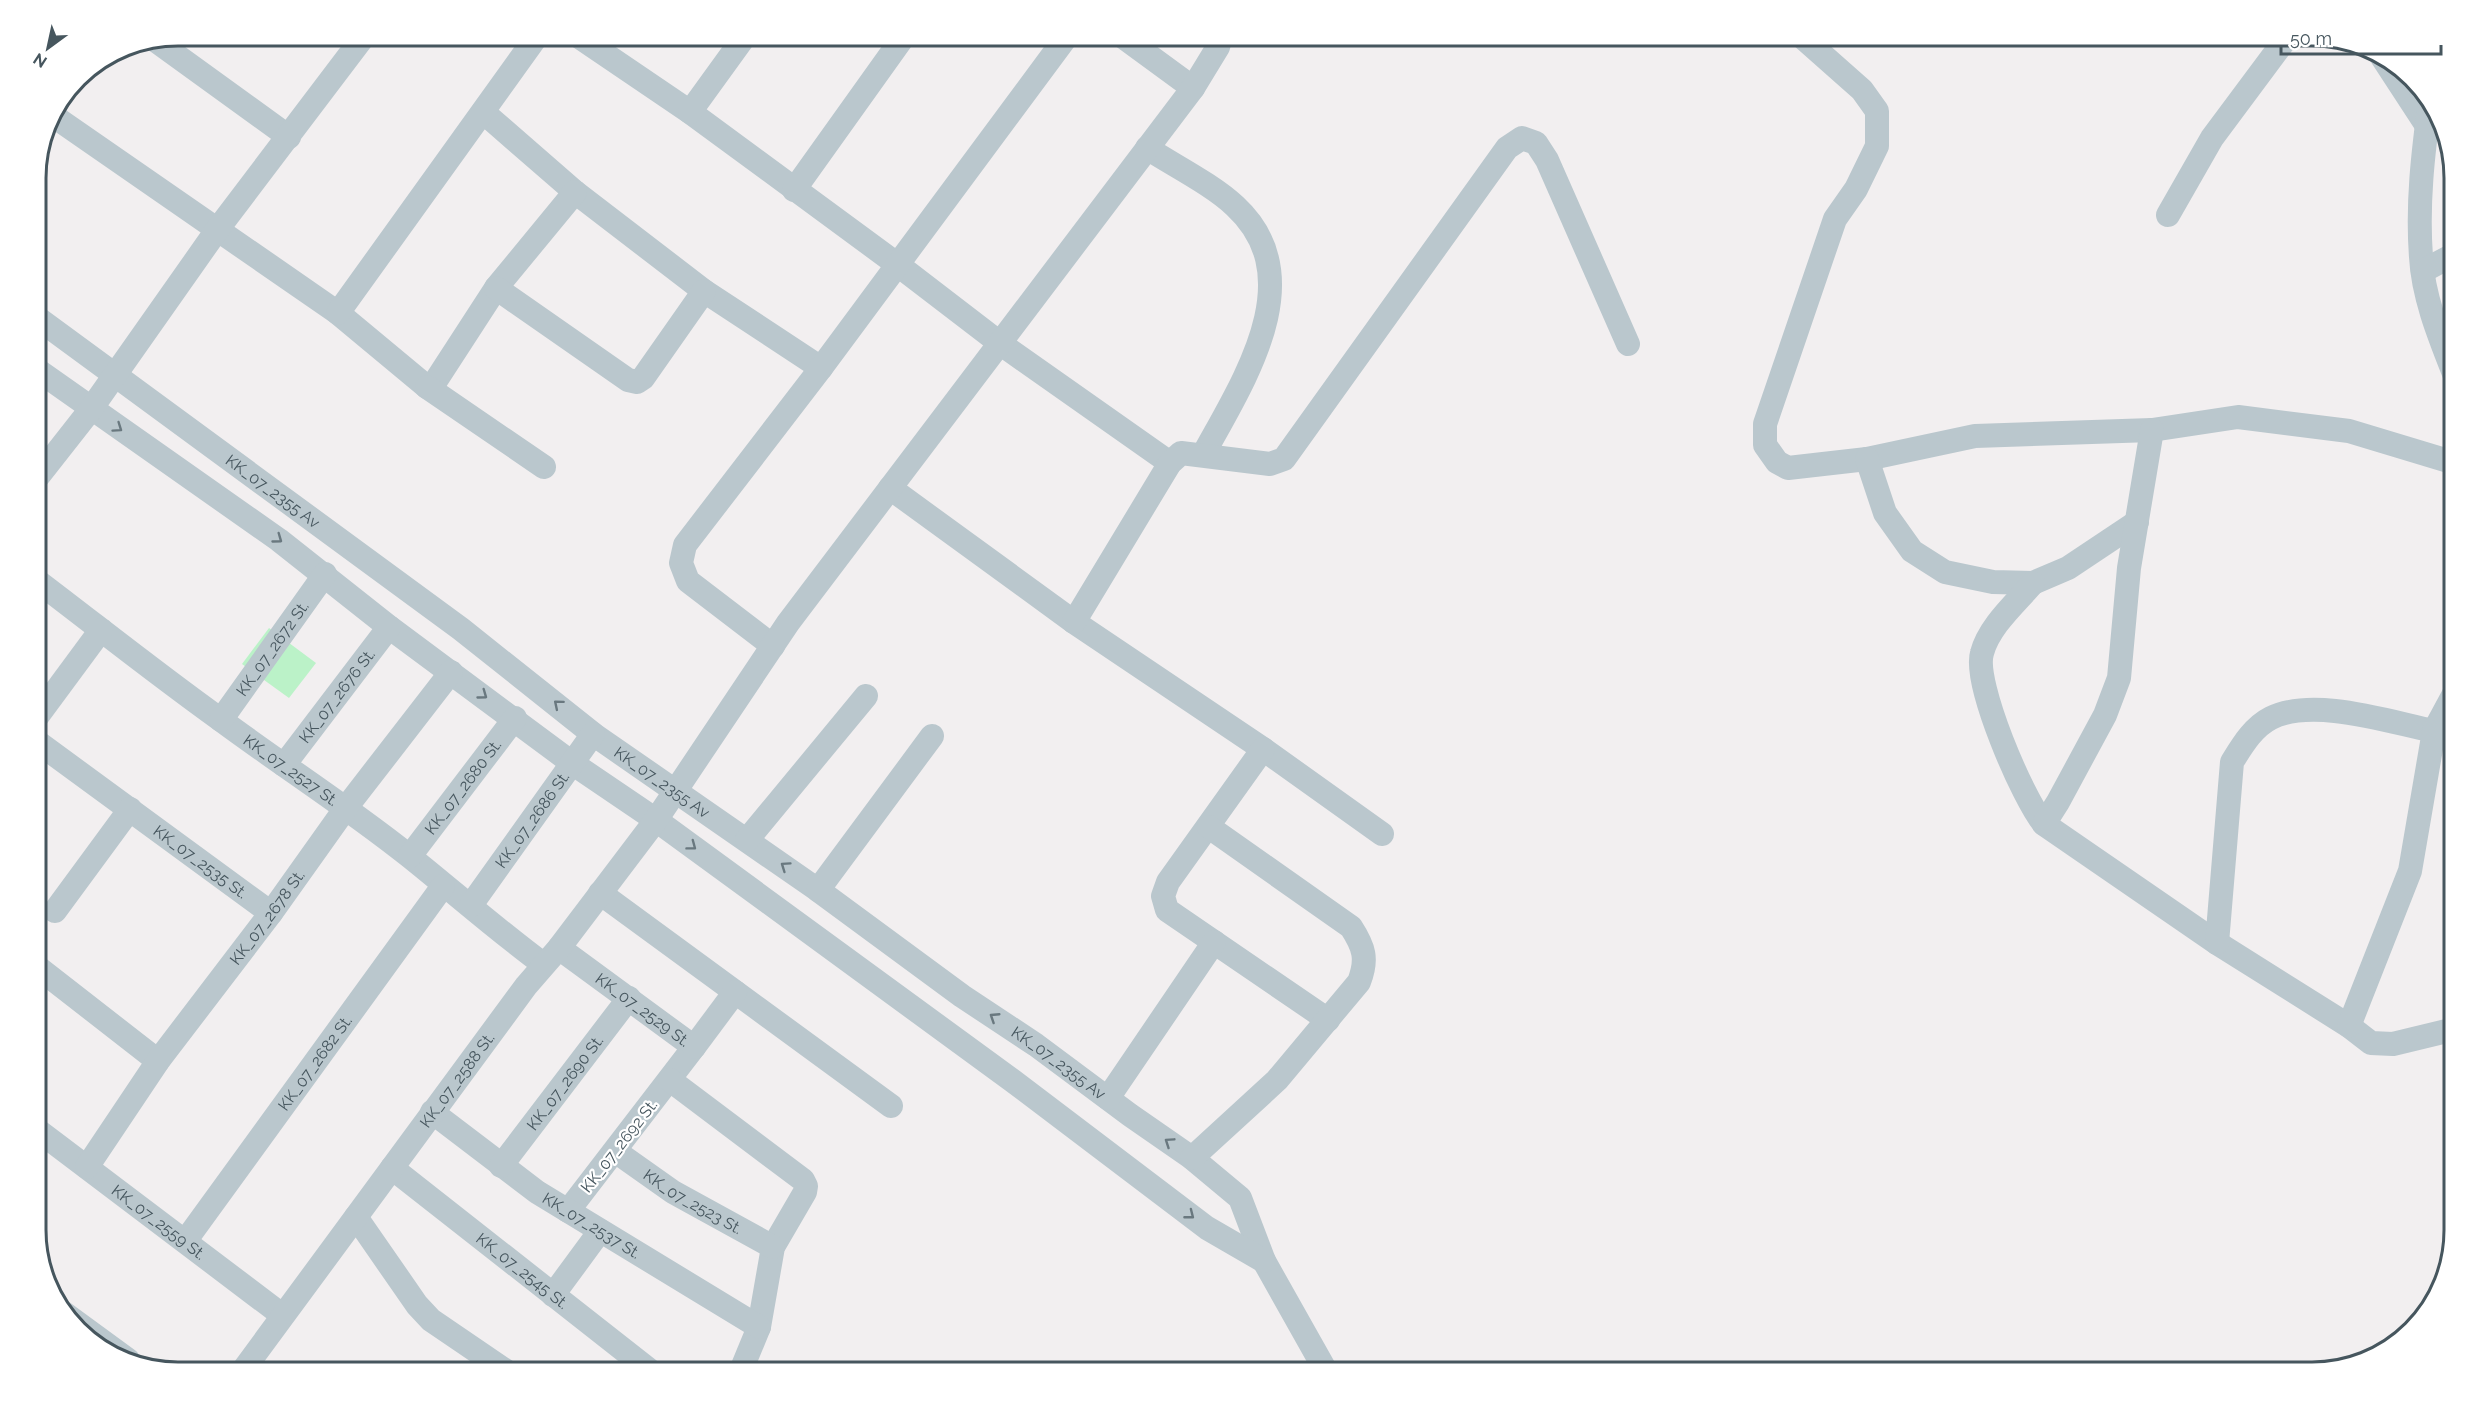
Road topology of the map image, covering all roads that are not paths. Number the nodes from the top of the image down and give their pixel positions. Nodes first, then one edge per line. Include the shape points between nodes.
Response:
1 (356, 46) edge
2 (530, 46) edge
3 (593, 46) edge
4 (738, 46) edge
5 (897, 46) edge
6 (1060, 46) edge
7 (1136, 46) edge
8 (1218, 46) edge
9 (1812, 46) edge
10 (2281, 46) edge
11 (165, 47) edge
12 (2393, 74) edge
13 (1193, 88) junction
14 (483, 112) junction
15 (690, 112) junction
16 (2428, 115) edge
17 (60, 120) edge
18 (2427, 126) junction
19 (289, 136) junction
20 (1147, 148) junction
21 (794, 190) junction
22 (575, 192) junction
23 (2168, 215) dead end
24 (217, 230) junction
25 (2444, 260) edge
26 (898, 265) junction
27 (2423, 271) junction
28 (496, 288) junction
29 (704, 291) junction
30 (338, 313) junction
31 (47, 325) edge
32 (1001, 344) junction
33 (1628, 344) dead end
34 (2444, 348) edge
35 (821, 368) junction
36 (114, 375) junction
37 (47, 377) edge
38 (427, 387) junction
39 (91, 409) junction
40 (2152, 430) junction
41 (1203, 455) junction
42 (1867, 459) junction
43 (2444, 460) edge
44 (1170, 463) junction
45 (47, 465) edge
46 (544, 467) dead end
47 (890, 488) junction
48 (2137, 522) junction
49 (325, 574) junction
50 (2033, 583) junction
51 (47, 588) edge
52 (1074, 622) junction
53 (389, 627) junction
54 (101, 630) junction
55 (773, 646) junction
56 (451, 672) junction
57 (866, 696) dead end
58 (47, 703) edge
59 (2444, 712) edge
60 (515, 718) junction
61 (220, 720) junction
62 (2434, 731) junction
63 (593, 734) junction
64 (932, 736) dead end
65 (1263, 748) junction
66 (47, 749) edge
67 (572, 763) junction
68 (284, 765) junction
69 (677, 791) junction
70 (130, 809) junction
71 (345, 809) junction
72 (656, 820) junction
73 (2044, 824) junction
74 (1209, 827) junction
75 (1382, 834) dead end
76 (747, 840) junction
77 (410, 856) junction
78 (443, 886) junction
79 (818, 890) junction
80 (600, 893) junction
81 (471, 905) junction
82 (55, 912) dead end
83 (271, 913) junction
84 (1214, 942) junction
85 (2217, 943) junction
86 (551, 956) junction
87 (47, 975) edge
88 (735, 992) junction
89 (629, 998) junction
90 (1328, 1020) junction
91 (2349, 1026) junction
92 (2444, 1032) edge
93 (694, 1047) junction
94 (158, 1061) junction
95 (670, 1080) junction
96 (1108, 1098) junction
97 (891, 1106) dead end
98 (432, 1112) junction
99 (47, 1137) edge
100 (615, 1151) junction
101 (1192, 1158) junction
102 (501, 1166) junction
103 (87, 1167) junction
104 (392, 1168) junction
105 (568, 1211) junction
106 (356, 1217) junction
107 (600, 1231) junction
108 (186, 1240) junction
109 (773, 1247) junction
110 (1264, 1261) junction
111 (553, 1295) junction
112 (282, 1315) junction
113 (759, 1327) junction
114 (249, 1362) edge
115 (493, 1362) edge
116 (639, 1362) edge
117 (745, 1362) edge
118 (1322, 1362) edge

1 - 19 street
2 - 14 street
3 - 15 street
4 - 15 street
5 - 21 street
6 - 26 street
7 - 13 street
8 - 13 street, KK_07_2588 St.
9 - 42 street via 1862,90 1877,111 1877,146 1856,189 1835,219 1766,424 1765,445 1777,462 1788,468
10 - 23 street via 2212,138
11 - 19 street
12 - 18 street
13 - 20 street, KK_07_2588 St.
14 - 22 street
14 - 30 street
15 - 21 street
16 - 18 street
17 - 24 street
18 - 27 street via 2420,175
19 - 24 street
20 - 32 street, KK_07_2588 St.
20 - 41 street via 1234,204 1265,247 1271,303 1255,358
21 - 26 street
22 - 28 street
22 - 29 street
24 - 30 street
24 - 36 street
25 - 27 street
26 - 32 street
26 - 35 street
27 - 34 street
28 - 29 street via 628,380 637,382
28 - 38 street via 435,382
29 - 35 street
30 - 38 street
31 - 36 street, KK_07_2355 Av
32 - 44 street
32 - 47 street, KK_07_2588 St.
33 - 41 street via 1547,160 1536,143 1522,138 1507,148 1284,459 1270,464
35 - 55 street via 685,545 681,563 688,581
36 - 39 street
63 -> 36 street, KK_07_2355 Av via 461,629
37 - 39 street
38 - 46 street
39 - 45 street
39 -> 49 street
40 - 42 street via 1975,436
40 - 43 street via 2238,417 2349,431
40 - 48 street
41 - 44 street via 1181,453
42 - 50 street via 1885,513 1912,551 1945,572 1993,582
44 - 52 street
47 - 52 street
47 - 55 street, KK_07_2588 St.
48 - 50 street via 2068,568
48 - 73 street via 2119,678 2105,715
49 - 53 street
49 - 61 street, KK_07_2672 St.
50 - 73 street via 1986,639 1980,671 2014,768
51 - 54 street, KK_07_2527 St.
52 - 65 street
53 - 56 street
53 - 68 street, KK_07_2676 St.
54 - 58 street
54 - 61 street, KK_07_2527 St.
55 - 69 street, KK_07_2588 St.
56 -> 60 street
56 - 71 street, KK_07_2678 St.
57 - 76 street
59 - 62 street
60 - 67 street
60 - 77 street, KK_07_2680 St.
61 - 68 street, KK_07_2527 St.
62 - 85 street via 2335,711 2289,712 2270,719 2247,739 2232,762
62 - 91 street via 2410,871
63 - 67 street, KK_07_2686 St.
63 - 69 street, KK_07_2355 Av
64 - 79 street
65 - 74 street
65 - 75 street
66 - 70 street, KK_07_2535 St.
67 - 72 street
67 - 81 street, KK_07_2686 St.
68 - 71 street, KK_07_2527 St.
69 - 72 street, KK_07_2588 St.
69 - 76 street, KK_07_2355 Av
70 - 82 street
70 - 83 street, KK_07_2535 St.
71 - 77 street, KK_07_2527 St.
71 - 83 street, KK_07_2678 St.
72 - 80 street, KK_07_2588 St.
72 -> 110 street via 1207,1228
73 - 85 street
74 - 84 street via 1168,882 1163,896 1167,910
74 - 90 street via 1351,927 1364,946 1365,967 1359,982
79 -> 76 street, KK_07_2355 Av
77 - 78 street, KK_07_2527 St.
78 - 81 street, KK_07_2527 St.
78 - 108 street, KK_07_2682 St.
96 -> 79 street, KK_07_2355 Av
80 - 86 street, KK_07_2588 St.
80 - 88 street
81 - 86 street, KK_07_2527 St. via 488,924
83 - 94 street, KK_07_2678 St.
84 - 90 street
84 - 96 street
85 - 91 street
86 - 89 street, KK_07_2529 St.
86 - 98 street, KK_07_2588 St.
87 - 94 street
88 - 93 street
88 - 97 street
89 - 93 street, KK_07_2529 St.
89 - 102 street, KK_07_2690 St.
90 - 101 street via 1277,1080
91 - 92 street via 2371,1043 2393,1044
93 - 95 street, KK_07_2529 St.
94 - 103 street, KK_07_2678 St.
95 - 100 street, KK_07_2692 St.
95 - 109 street via 803,1180 805,1192
101 -> 96 street, KK_07_2355 Av
98 - 102 street, KK_07_2537 St.
98 - 104 street, KK_07_2588 St.
99 - 103 street, KK_07_2559 St.
100 - 105 street, KK_07_2692 St.
100 - 109 street, KK_07_2523 St. via 673,1192
101 - 110 street, KK_07_2355 Av via 1240,1198
102 - 105 street, KK_07_2537 St.
103 - 108 street, KK_07_2559 St.
104 - 106 street, KK_07_2588 St.
104 - 111 street, KK_07_2545 St.
105 - 107 street, KK_07_2537 St.
106 - 112 street, KK_07_2588 St.
106 - 115 street via 431,1320
107 - 111 street
107 - 113 street, KK_07_2537 St.
108 - 112 street, KK_07_2559 St.
109 - 113 street
110 - 118 street, KK_07_2355 Av
111 - 116 street, KK_07_2545 St.
112 - 114 street, KK_07_2588 St.
113 - 117 street

